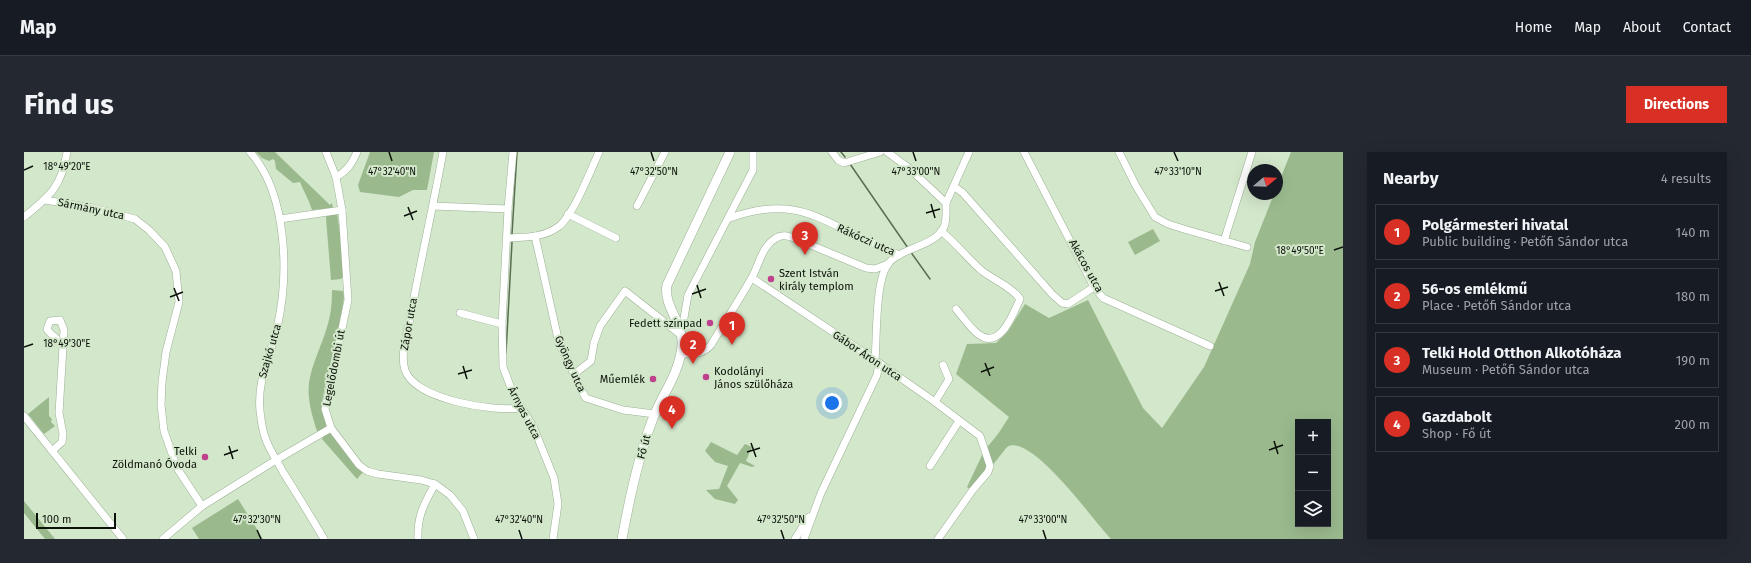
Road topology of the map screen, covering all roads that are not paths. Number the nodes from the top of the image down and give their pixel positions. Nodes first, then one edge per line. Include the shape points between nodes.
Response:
1 (67, 152) edge
2 (250, 152) edge
3 (326, 152) edge
4 (357, 152) edge
5 (443, 152) edge
6 (513, 152) edge
7 (599, 152) edge
8 (665, 152) edge
9 (730, 152) edge
10 (753, 152) edge
11 (832, 152) edge
12 (880, 152) edge
13 (887, 152) edge
14 (969, 152) edge
15 (1024, 152) edge
16 (1252, 152) edge
17 (1121, 153) edge
18 (857, 155) edge
19 (336, 176) junction
20 (954, 187) junction
21 (45, 200) junction
22 (946, 203) junction
23 (433, 206) junction
24 (638, 206) dead end
25 (508, 209) junction
26 (342, 210) junction
27 (568, 214) junction
28 (24, 217) edge
29 (730, 218) junction
30 (280, 219) junction
31 (941, 231) junction
32 (535, 236) junction
33 (507, 238) junction
34 (616, 238) dead end
35 (1224, 241) junction
36 (1247, 247) dead end
37 (898, 255) junction
38 (888, 264) junction
39 (752, 278) junction
40 (1094, 287) junction
41 (956, 308) dead end
42 (460, 313) dead end
43 (502, 324) junction
44 (681, 335) junction
45 (62, 345) dead end
46 (1210, 346) dead end
47 (681, 354) junction
48 (877, 362) junction
49 (944, 365) dead end
50 (574, 374) junction
51 (935, 402) junction
52 (521, 408) junction
53 (655, 414) junction
54 (24, 416) edge
55 (959, 421) junction
56 (331, 428) junction
57 (52, 451) junction
58 (276, 460) junction
59 (930, 466) dead end
60 (434, 484) junction
61 (202, 506) junction
62 (812, 516) junction
63 (123, 539) edge
64 (162, 539) edge
65 (324, 539) edge
66 (418, 539) edge
67 (474, 539) edge
68 (553, 539) edge
69 (622, 539) edge
70 (795, 539) edge
71 (804, 539) edge
72 (938, 539) edge

1 - 21 street via 65,169 58,184
2 - 30 street, Szajkó utca via 264,170
3 - 19 street, Legelődombi út
4 - 19 street via 346,171
5 - 23 street, Zápor utca
6 - 25 street, Árnyas utca
7 - 27 street
8 - 24 street
9 - 44 main road, Fő út via 667,285 667,300
10 - 29 street, Fő út via 753,170
11 - 18 street via 841,162
12 - 18 street
13 - 22 street
14 - 20 street
15 - 40 street, Akácos utca
16 - 35 street
17 - 35 street via 1136,186 1156,217 1168,224
19 - 26 street, Legelődombi út
20 - 22 street
20 - 40 street via 1062,303 1068,304
21 - 28 street
21 - 61 street, Sármány utca via 93,208 135,219 165,247 176,271 179,302 166,352 162,382 164,431 177,468
22 - 31 street via 944,226
23 - 25 street
23 - 52 street, Zápor utca via 404,350 407,374 412,381 424,388 457,402 487,408
25 - 33 street, Árnyas utca
26 - 30 street
26 - 56 street, Legelődombi út via 348,300 325,409
27 - 32 street via 558,227
27 - 34 street
29 - 37 street, Rákóczi utca via 745,213 779,209 806,213
29 - 44 street, Fő út via 688,295
30 - 58 street, Szajkó utca via 284,270 283,300 263,371 260,409 264,436
31 - 37 street, Rákóczi utca via 922,246
31 - 41 street via 982,271 1016,293 1020,299 1001,334 994,338 985,338 977,334
32 - 33 street
32 - 50 street, Gyöngy utca via 559,343
33 - 43 street, Árnyas utca
35 - 36 street
37 - 38 street
38 - 39 street via 875,269 866,268 786,235 777,237 769,244
38 - 48 street via 878,289
39 - 47 street via 706,350 700,353
39 - 48 street, Gábor Áron utca
40 - 46 street, Akácos utca via 1103,298
42 - 43 street
43 - 52 street, Árnyas utca via 503,367
44 - 47 main road, Fő út
44 - 50 street via 625,291 600,326 591,362
45 - 57 street via 59,413 63,434 62,442
47 - 53 main road, Fő út
48 - 51 street, Gábor Áron utca
48 - 62 street via 877,375
49 - 51 street via 948,379
50 - 53 street, Gyöngy utca via 586,398 623,410
51 - 55 street, Gábor Áron utca
52 - 68 street, Árnyas utca via 533,426 555,485 558,504
53 - 69 main road, Fő út via 646,439
54 - 57 street
55 - 59 street
55 - 72 street, Gábor Áron utca via 980,436 990,466
56 - 58 street
56 - 60 street, Legelődombi út via 359,465 367,471
57 - 63 street
58 - 61 street
58 - 65 street, Szajkó utca
60 - 66 street via 422,508
60 - 67 street, Legelődombi út via 450,495 463,512
61 - 64 street
62 - 70 street
62 - 71 street

